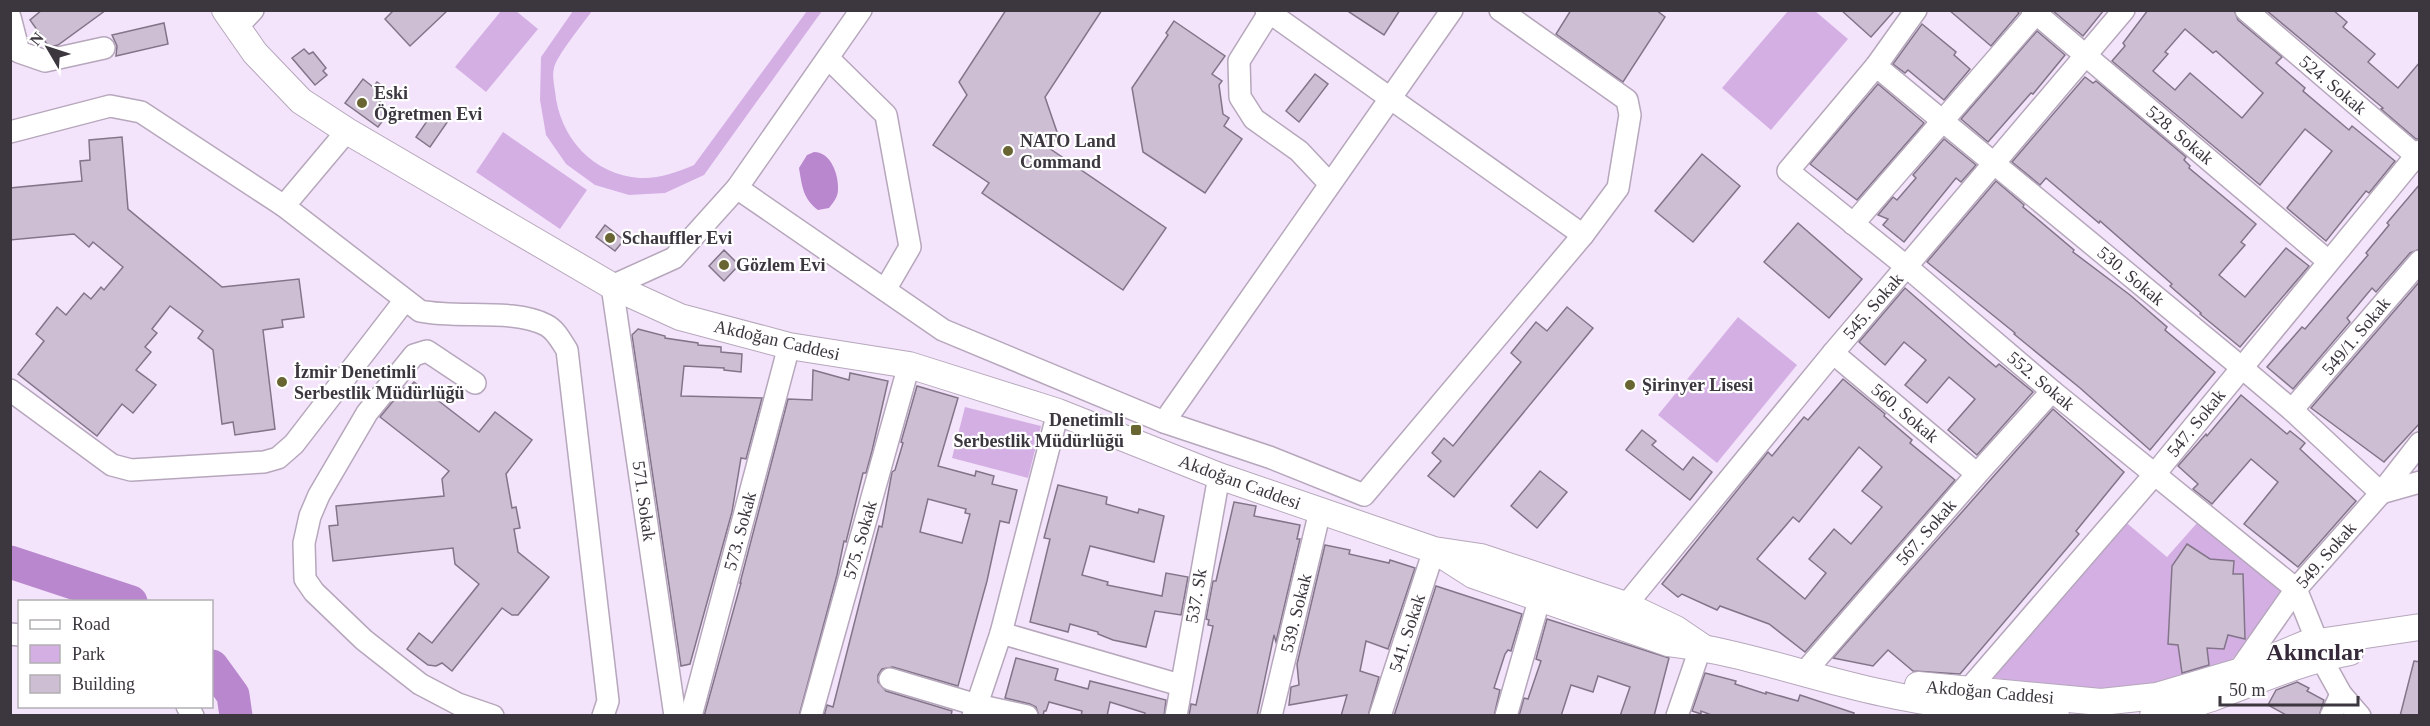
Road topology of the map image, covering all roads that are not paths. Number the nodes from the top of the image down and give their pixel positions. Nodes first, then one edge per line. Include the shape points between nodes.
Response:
1 (861, 10) edge
2 (1452, 10) edge
3 (1500, 10) edge
4 (1916, 10) edge
5 (2124, 10) edge
6 (2246, 10) edge
7 (1268, 12) edge
8 (2036, 12) edge
9 (238, 16) edge
10 (10, 17) edge
11 (104, 48) dead end
12 (2085, 55) junction
13 (828, 58) junction
14 (1876, 66) junction
15 (1390, 99) junction
16 (1942, 121) junction
17 (347, 130) junction
18 (10, 132) edge
19 (2418, 155) edge
20 (1995, 163) junction
21 (1330, 184) junction
22 (737, 188) junction
23 (284, 206) junction
24 (1853, 224) junction
25 (1583, 235) junction
26 (2328, 261) junction
27 (2420, 261) edge
28 (1907, 267) junction
29 (612, 286) junction
30 (885, 290) junction
31 (405, 300) junction
32 (789, 346) junction
33 (1833, 353) junction
34 (909, 365) junction
35 (2241, 367) junction
36 (475, 383) dead end
37 (10, 390) edge
38 (2052, 391) junction
39 (2292, 410) junction
40 (1058, 412) junction
41 (1164, 422) junction
42 (2420, 443) edge
43 (1977, 474) junction
44 (2154, 475) junction
45 (1218, 476) junction
46 (2420, 482) edge
47 (2381, 493) junction
48 (1320, 511) junction
49 (1434, 550) junction
50 (2296, 589) junction
51 (1540, 597) junction
52 (1621, 614) junction
53 (2420, 627) edge
54 (1000, 633) junction
55 (2420, 639) edge
56 (1701, 646) junction
57 (2319, 649) junction
58 (2238, 672) junction
59 (1803, 674) junction
60 (890, 679) dead end
61 (1180, 685) junction
62 (2341, 694) junction
63 (1956, 704) edge
64 (2196, 709) edge
65 (975, 710) edge
66 (2160, 715) edge
67 (493, 716) edge
68 (603, 716) edge
69 (675, 716) edge
70 (691, 716) edge
71 (812, 716) edge
72 (1027, 716) edge
73 (1176, 716) edge
74 (1271, 716) edge
75 (1380, 716) edge
76 (1506, 716) edge
77 (1677, 716) edge
78 (2056, 716) edge
79 (2331, 716) edge
80 (2360, 716) edge

1 - 13 street
2 - 15 street
3 - 25 street via 1627,100 1630,115 1618,188
4 - 14 street
5 - 12 street, 545. Sokak
6 - 19 street, 524. Sokak
7 - 15 street
7 - 21 street via 1239,61 1240,97 1254,119 1299,151
8 - 12 street, 528. Sokak
8 - 16 street
9 - 17 main road, Akdoğan Caddesi via 255,53 301,101
10 - 11 street via 19,52 45,61
12 - 20 street, 545. Sokak
12 - 26 street, 528. Sokak
13 - 22 street
13 - 30 street via 886,115 910,247
14 - 16 street, 530. Sokak
14 - 24 street, 552. Sokak via 1788,171
15 - 21 street
15 - 25 street
16 - 20 street, 530. Sokak
16 - 24 street
17 - 23 street
17 - 29 main road, Akdoğan Caddesi
18 - 23 street via 110,106 141,112
19 - 26 street, 547. Sokak
20 - 28 street, 545. Sokak
20 - 35 street, 530. Sokak
21 - 41 street
22 - 29 street via 674,258
22 - 30 street
23 - 31 street
24 - 28 street, 552. Sokak
25 - 41 street via 1364,495 1269,457
26 - 35 street, 547. Sokak
27 - 39 street, 549/1. Sokak
28 - 33 street, 545. Sokak
28 - 38 street, 552. Sokak
29 - 32 main road, Akdoğan Caddesi via 680,317
29 - 69 street, 571. Sokak
30 - 41 street via 943,330
31 - 37 street via 294,444 279,458 264,462 131,470 112,465
31 - 68 street via 420,311 437,315 526,317 555,331 567,350 608,701
32 - 34 main road, Akdoğan Caddesi
32 - 70 street, 573. Sokak
33 - 43 street, 560. Sokak
33 - 52 street, 545. Sokak
34 - 40 main road, Akdoğan Caddesi
34 - 71 street, 575. Sokak
35 - 39 street, 530. Sokak
35 - 44 street, 547. Sokak
36 - 67 street via 427,351 414,355 367,414 319,495 306,534 303,561 305,579 314,592 364,640 420,684 458,704
38 - 43 street, 567. Sokak
38 - 44 street, 552. Sokak
39 - 47 street, 530. Sokak
40 - 45 main road, Akdoğan Caddesi
40 - 54 street
42 - 47 street, 549. Sokak
43 - 59 street, 567. Sokak
44 - 50 street, 552. Sokak
44 - 63 street, 547. Sokak
45 - 48 main road, Akdoğan Caddesi
45 - 61 street, 537. Sk
46 - 47 street
47 - 50 street, 549. Sokak
48 - 49 main road, Akdoğan Caddesi
48 - 74 street, 539. Sokak
49 - 51 main road, Akdoğan Caddesi via 1473,575
49 - 52 main road, Akdoğan Caddesi via 1481,557
49 - 75 street, 541. Sokak
50 - 57 street
50 - 58 street, 549. Sokak
51 - 52 main road, Akdoğan Caddesi
51 - 76 street
52 - 56 main road, Akdoğan Caddesi via 1668,642
53 - 57 main road, Akdoğan Caddesi
54 - 61 street
54 - 65 street
55 - 57 main road, Akdoğan Caddesi
56 - 59 main road, Akdoğan Caddesi
56 - 77 street
57 - 58 main road, Akdoğan Caddesi via 2305,644
57 - 62 street
57 - 64 main road, Akdoğan Caddesi
58 - 63 main road, Akdoğan Caddesi via 2157,696 2101,702
59 - 63 main road, Akdoğan Caddesi
60 - 65 street
61 - 73 street, 537. Sk
62 - 79 street
62 - 80 street
63 - 78 main road, Akdoğan Caddesi
64 - 66 main road, Akdoğan Caddesi
65 - 72 street

